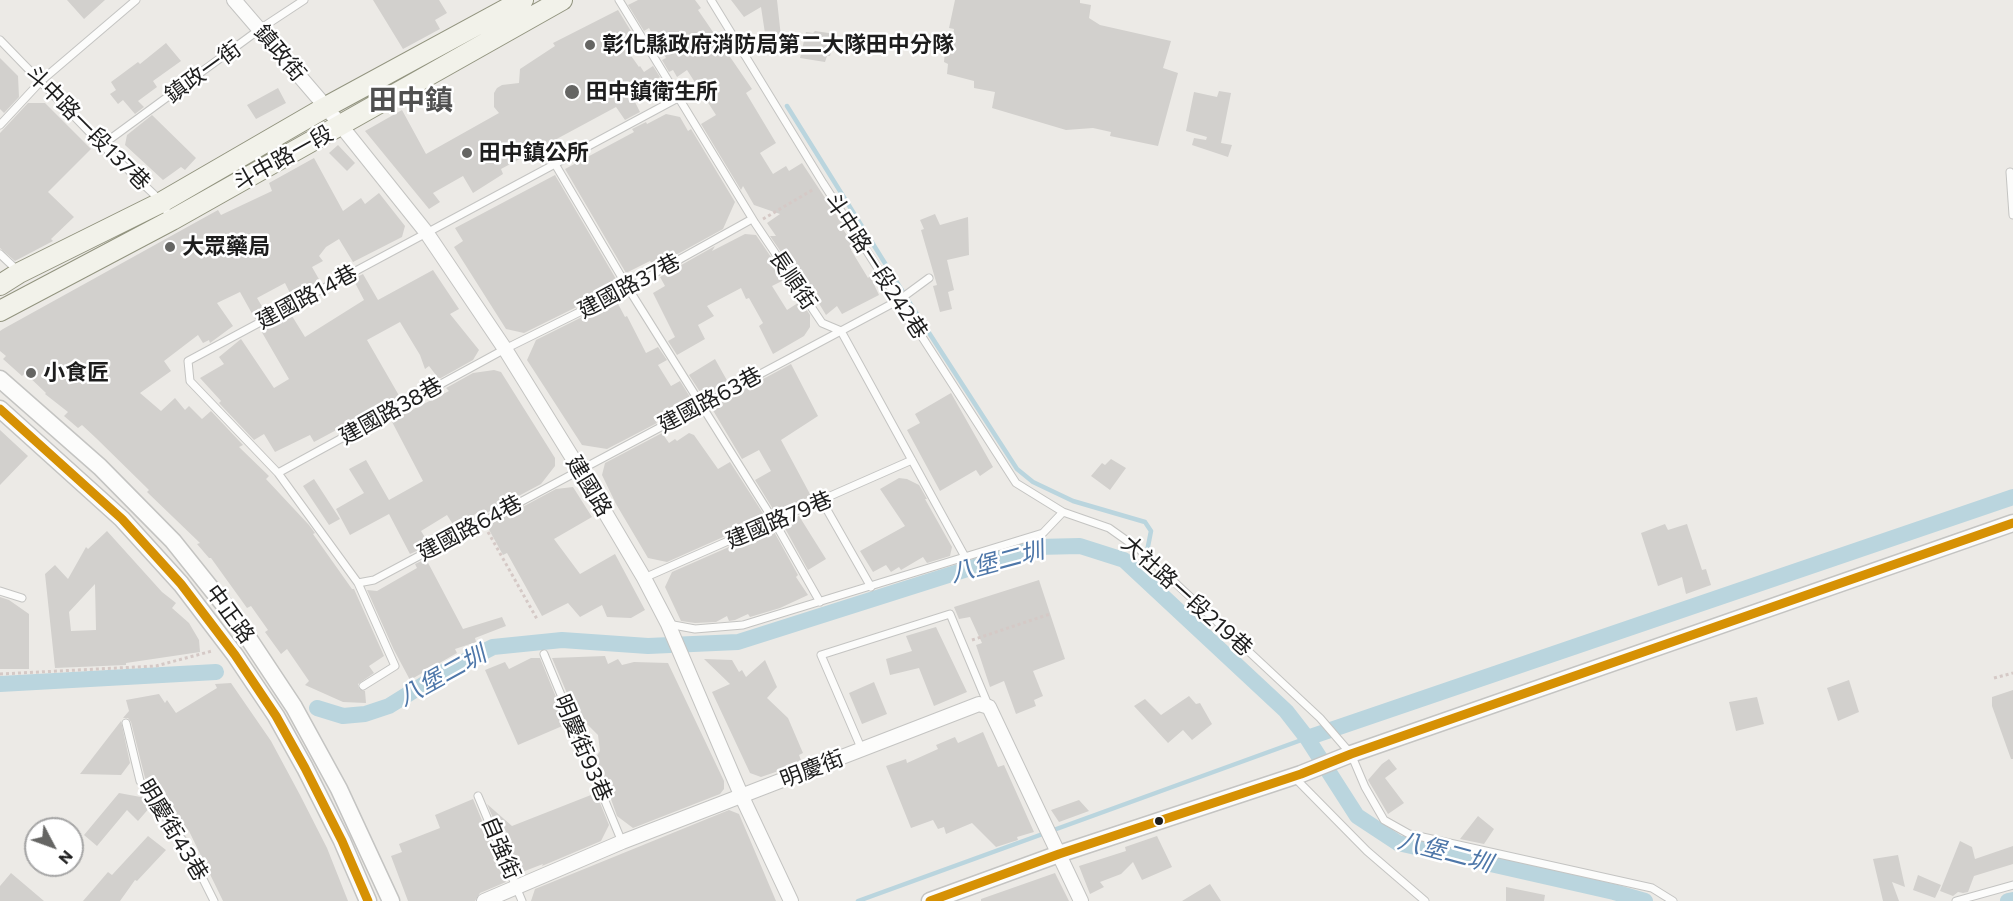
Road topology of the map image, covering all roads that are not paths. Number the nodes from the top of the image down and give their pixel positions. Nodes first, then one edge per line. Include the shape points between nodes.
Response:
1 (136, 0) edge
2 (234, 0) edge
3 (304, 0) edge
4 (523, 0) edge
5 (562, 0) edge
6 (620, 0) edge
7 (711, 0) edge
8 (260, 30) junction
9 (0, 40) edge
10 (41, 81) junction
11 (678, 98) junction
12 (326, 107) junction
13 (0, 125) edge
14 (339, 126) junction
15 (102, 145) junction
16 (555, 164) junction
17 (2010, 172) dead end
18 (162, 202) junction
19 (2013, 215) edge
20 (172, 220) junction
21 (754, 221) junction
22 (426, 232) junction
23 (0, 254) edge
24 (19, 273) junction
25 (929, 278) dead end
26 (0, 285) edge
27 (628, 288) junction
28 (899, 300) junction
29 (0, 311) edge
30 (840, 331) junction
31 (505, 350) junction
32 (0, 379) edge
33 (701, 404) junction
34 (0, 410) edge
35 (912, 460) junction
36 (580, 470) junction
37 (278, 473) junction
38 (822, 501) junction
39 (1063, 512) junction
40 (774, 521) junction
41 (2013, 524) edge
42 (964, 555) junction
43 (644, 578) junction
44 (358, 583) junction
45 (871, 587) junction
46 (0, 591) edge
47 (22, 598) dead end
48 (820, 602) junction
49 (668, 624) junction
50 (544, 654) dead end
51 (279, 684) junction
52 (363, 686) dead end
53 (262, 695) junction
54 (989, 706) junction
55 (126, 723) dead end
56 (862, 750) junction
57 (1349, 755) junction
58 (1297, 775) junction
59 (478, 796) dead end
60 (742, 797) junction
61 (622, 842) junction
62 (1059, 854) junction
63 (2013, 885) edge
64 (519, 894) edge
65 (214, 901) edge
66 (369, 901) edge
67 (391, 901) edge
68 (484, 901) edge
69 (791, 901) edge
70 (930, 901) edge
71 (1081, 901) edge
72 (1425, 901) edge
73 (1673, 901) edge
74 (1956, 901) edge

1 - 10 lane
2 - 8 street, 鎮政街
3 - 8 lane, 鎮政一街
4 - 12 main road, 斗中路一段
5 - 14 main road, 斗中路一段
6 - 11 lane, 長順街
7 - 28 lane, 斗中路一段242巷
8 - 12 street, 鎮政街
8 - 15 lane, 鎮政一街
9 - 10 lane, 斗中路一段137巷
10 - 13 lane
10 - 15 lane, 斗中路一段137巷
11 - 16 lane, 建國路14巷
11 - 21 lane, 長順街
12 - 14 street, 建國路
12 - 18 main road, 斗中路一段
14 - 20 main road, 斗中路一段
14 - 22 street, 建國路
15 - 18 lane, 斗中路一段137巷
16 - 22 lane, 建國路14巷
16 - 27 lane
17 - 19 lane
18 - 20 lane, 斗中路一段137巷
18 - 24 main road, 斗中路一段
20 - 29 main road, 斗中路一段
21 - 27 lane, 建國路37巷
21 - 30 lane, 長順街 via 822,323
22 - 31 street, 建國路
22 - 37 lane, 建國路14巷 via 188,361 190,381
23 - 24 lane
24 - 26 main road, 斗中路一段
25 - 28 lane, 建國路63巷
27 - 31 lane, 建國路37巷
27 - 33 lane
28 - 30 lane, 建國路63巷
28 - 39 lane, 斗中路一段242巷 via 1016,483
30 - 33 lane, 建國路63巷
30 - 35 lane, 長順街
31 - 36 street, 建國路
31 - 37 lane, 建國路38巷
32 - 51 street, 中正路 via 100,467 172,541 237,621
33 - 36 lane, 建國路63巷
33 - 40 lane
34 - 53 street, 中正路 via 122,519 181,584
35 - 38 lane, 建國路79巷
35 - 42 lane, 長順街
36 - 43 street, 建國路
36 - 44 lane, 建國路64巷 via 374,580
37 - 44 lane
38 - 40 lane, 建國路79巷
38 - 45 lane
39 - 42 lane via 1043,533
39 - 57 lane, 大社路一段219巷 via 1109,528 1140,549 1320,718
40 - 43 lane, 建國路79巷
40 - 48 lane
41 - 57 street
42 - 45 lane
43 - 49 street, 建國路
44 - 52 lane via 395,666
45 - 48 lane
46 - 47 lane
48 - 49 lane via 743,625 695,629
49 - 60 street, 建國路
50 - 61 lane, 明慶街93巷
51 - 53 street
51 - 67 street, 中正路 via 339,789
53 - 66 street, 中正路 via 311,779
54 - 56 street, 明慶街 via 979,704
54 - 56 lane via 950,614 820,655
54 - 62 street
55 - 65 lane, 明慶街43巷 via 140,781 186,845
56 - 60 street, 明慶街
57 - 58 street
57 - 73 lane, 大社路一段219巷 via 1384,820 1409,834 1652,888
58 - 62 street
58 - 72 lane via 1367,851
59 - 64 lane, 自強街
60 - 61 street, 明慶街
60 - 69 street, 建國路
61 - 64 street, 明慶街
62 - 70 street
62 - 71 street
63 - 74 lane
64 - 68 street, 明慶街

